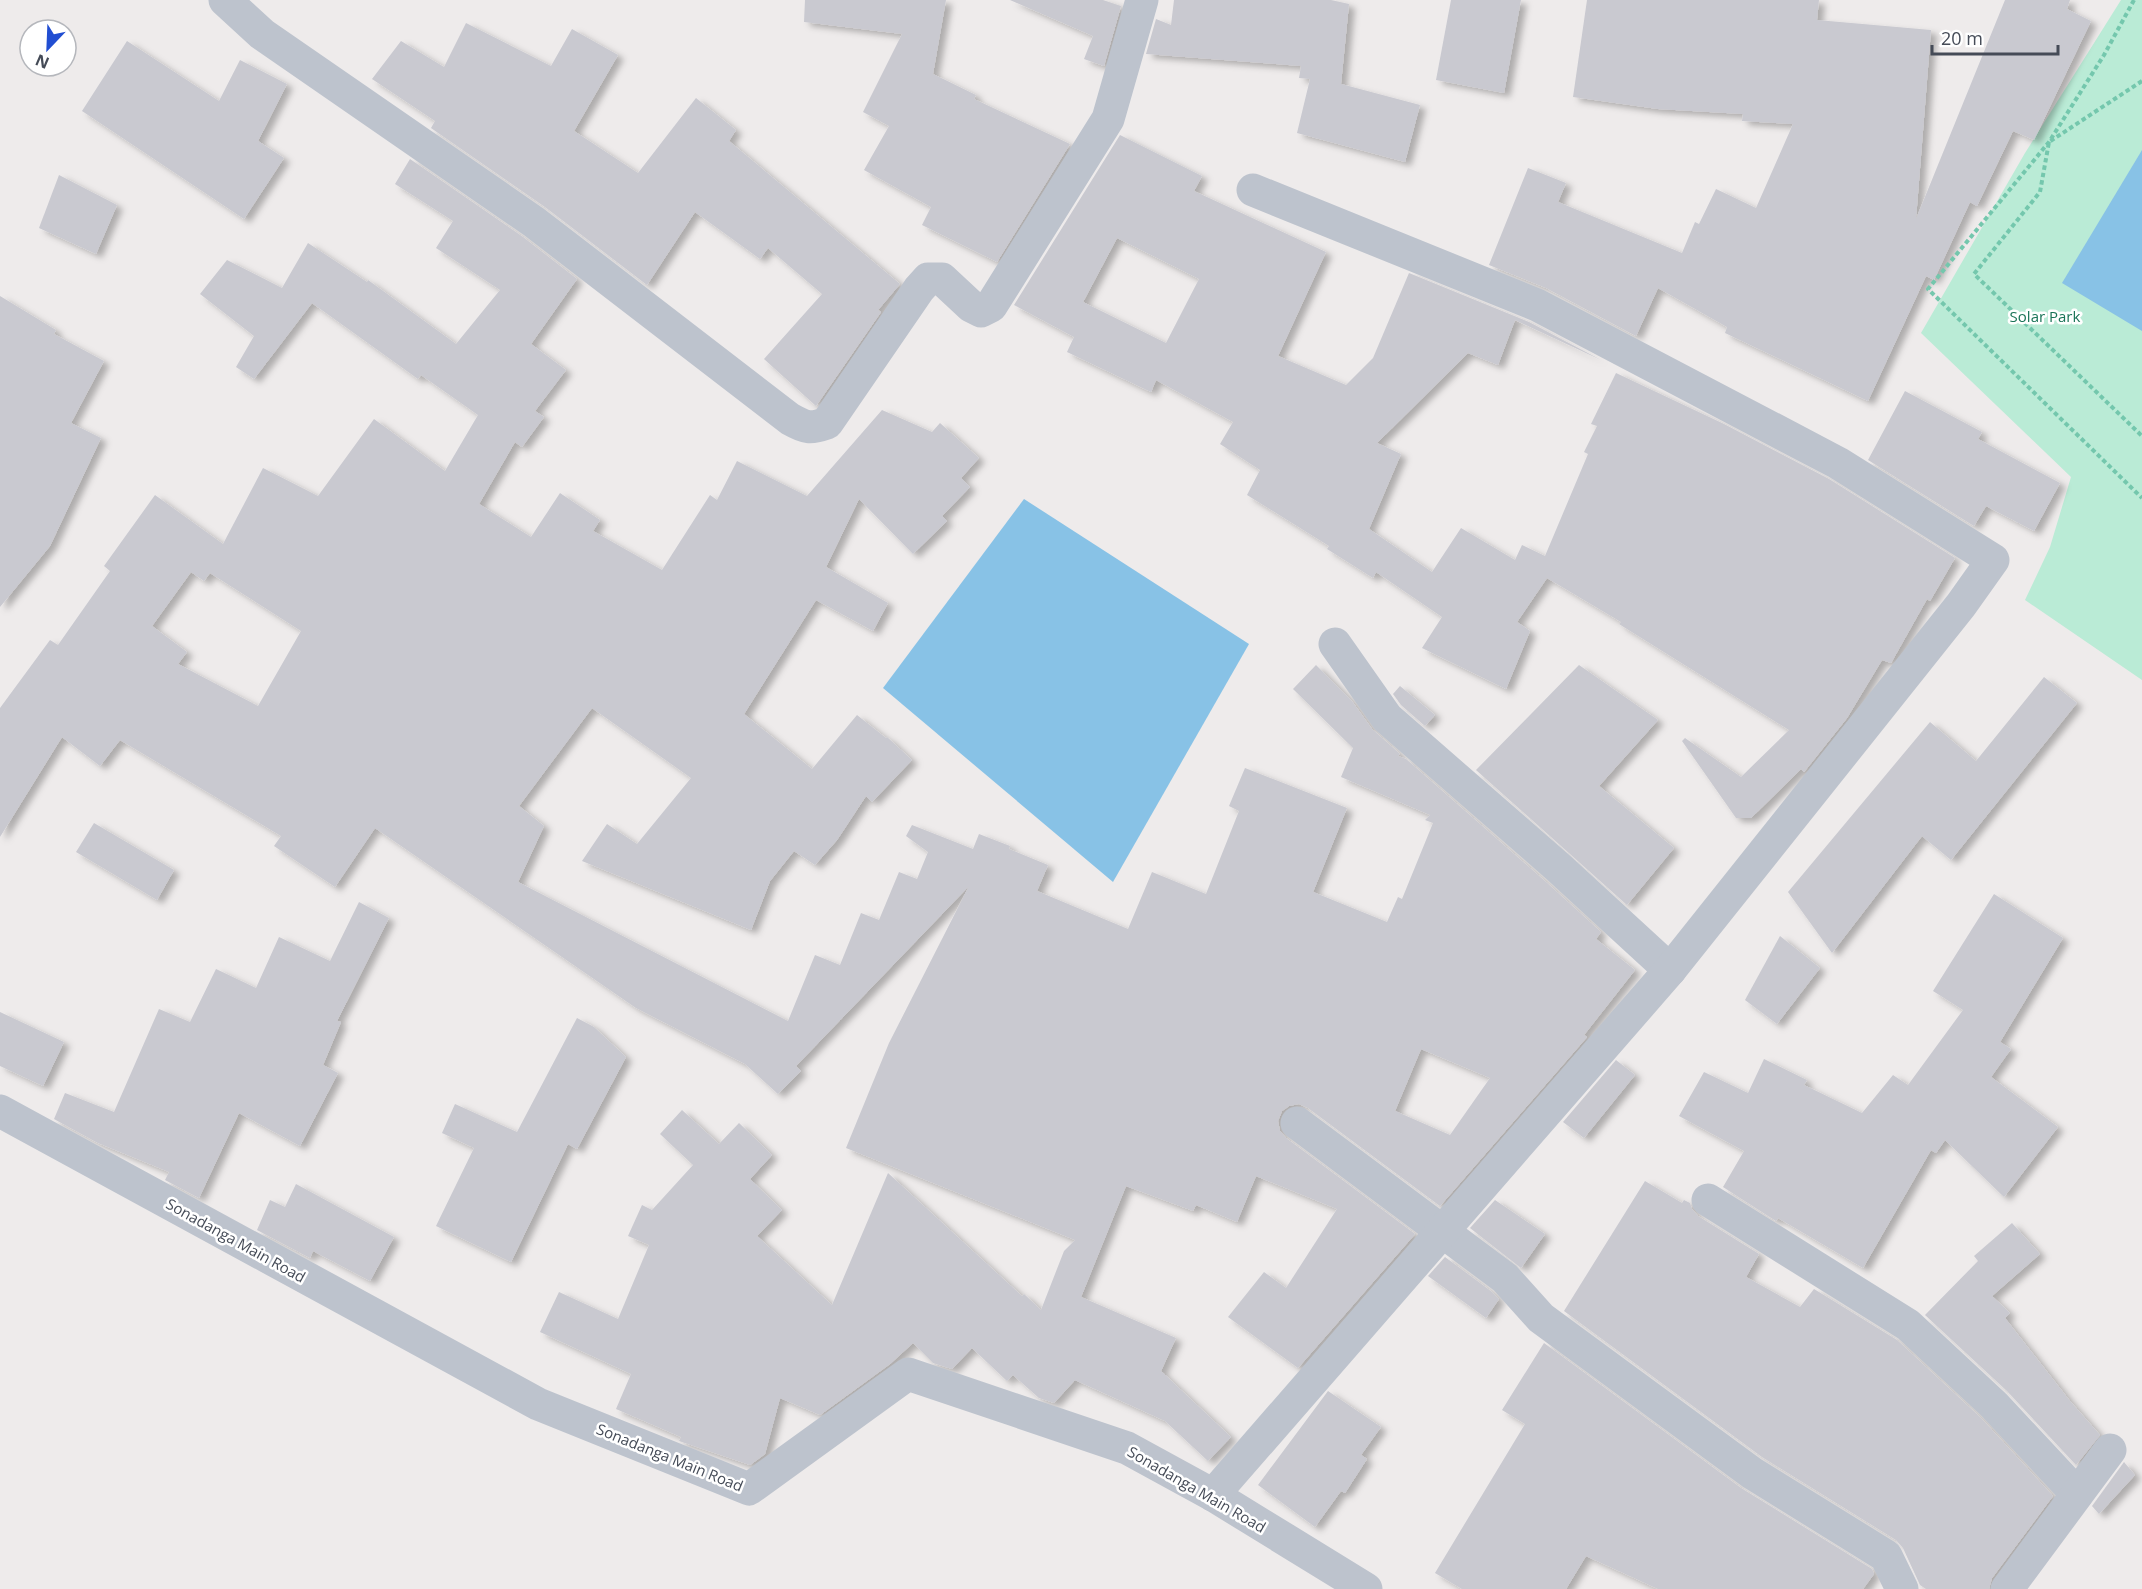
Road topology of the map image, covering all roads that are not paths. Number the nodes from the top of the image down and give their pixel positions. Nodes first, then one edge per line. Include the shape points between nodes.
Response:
1 (225, 0) edge
2 (1142, 0) edge
3 (1253, 190) dead end
4 (1335, 644) dead end
5 (1670, 970) junction
6 (0, 1111) edge
7 (1297, 1123) dead end
8 (1708, 1200) dead end
9 (1442, 1232) junction
10 (2110, 1450) dead end
11 (2077, 1494) junction
12 (1213, 1495) junction
13 (1366, 1589) edge
14 (1902, 1589) edge
15 (2007, 1589) edge

1 - 2 street via 262,34 534,222 790,419 814,428 828,423 928,279 942,279 971,306 981,310 991,306 1108,119
3 - 5 street via 1537,304 1838,463 1993,560
4 - 5 street via 1387,718
5 - 9 street
6 - 12 street, Sonadanga Main Road via 538,1404 749,1489 908,1374 1127,1448
7 - 9 street
8 - 11 street via 1908,1325 1994,1406
9 - 12 street
9 - 14 street via 1505,1278 1541,1318 1752,1473 1886,1556
10 - 11 street
11 - 15 street
12 - 13 street, Sonadanga Main Road

